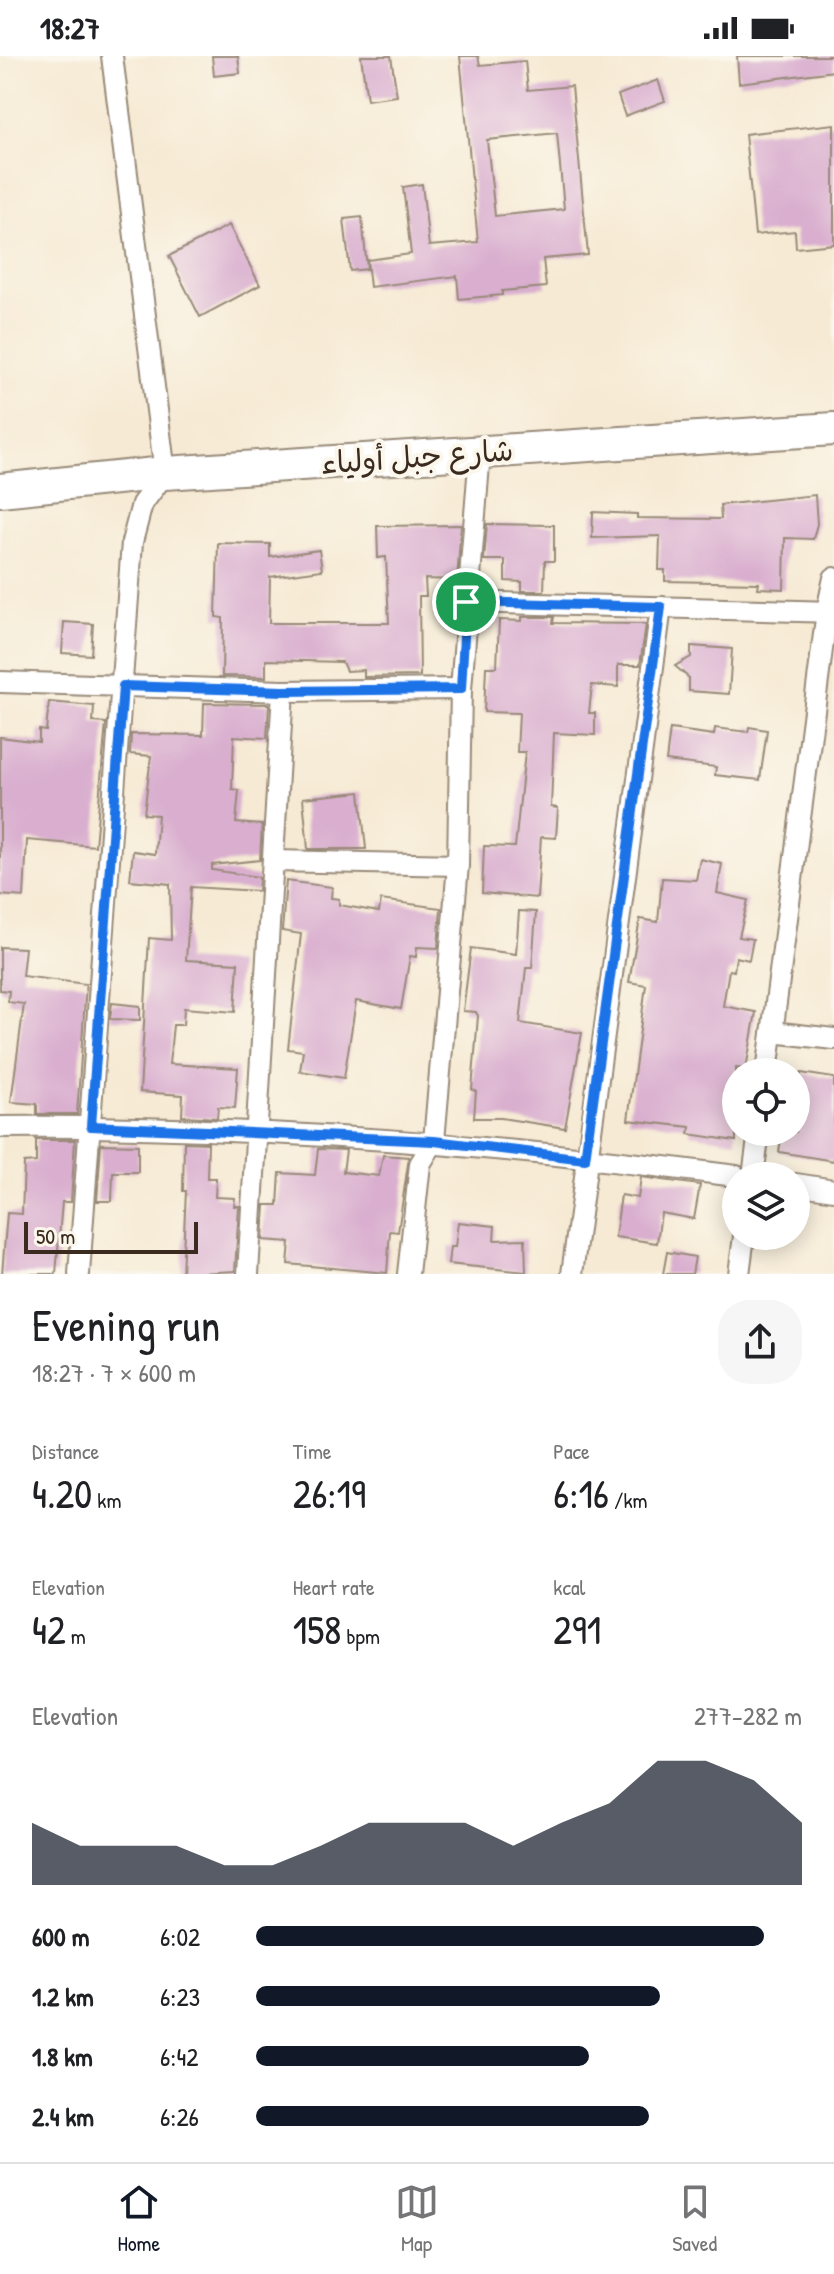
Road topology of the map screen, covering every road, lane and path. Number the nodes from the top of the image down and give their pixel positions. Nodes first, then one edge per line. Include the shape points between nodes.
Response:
1 (112, 56) edge
2 (834, 429) edge
3 (480, 452) junction
4 (165, 473) junction
5 (0, 490) edge
6 (834, 578) edge
7 (466, 602) junction
8 (661, 607) junction
9 (830, 611) edge
10 (0, 682) edge
11 (123, 686) junction
12 (461, 689) junction
13 (283, 691) junction
14 (274, 861) junction
15 (458, 865) junction
16 (772, 1032) junction
17 (834, 1039) edge
18 (769, 1058) edge
19 (91, 1126) junction
20 (0, 1128) edge
21 (258, 1132) junction
22 (434, 1141) junction
23 (585, 1159) junction
24 (722, 1174) edge
25 (810, 1186) edge
26 (834, 1190) edge
27 (742, 1250) edge
28 (79, 1274) edge
29 (248, 1274) edge
30 (408, 1274) edge
31 (572, 1274) edge
32 (739, 1274) edge

1 - 4 street
2 - 3 highway, شارع جبل أولياء
3 - 4 highway, شارع جبل أولياء
3 - 7 street
4 - 5 highway, شارع جبل أولياء
4 - 11 street via 142,504 132,542
6 - 9 street
7 - 8 street
7 - 12 street
8 - 9 street
8 - 23 street
9 - 16 street
10 - 11 street
11 - 13 street
11 - 19 street
12 - 13 street
12 - 15 street
13 - 14 street
14 - 15 street
14 - 21 street
15 - 22 street
16 - 17 street
16 - 18 street
19 - 20 street
19 - 21 street
19 - 28 street
21 - 22 street
21 - 29 street
22 - 23 street
22 - 30 street via 420,1164
23 - 24 street
23 - 31 street
25 - 26 street
27 - 32 street

